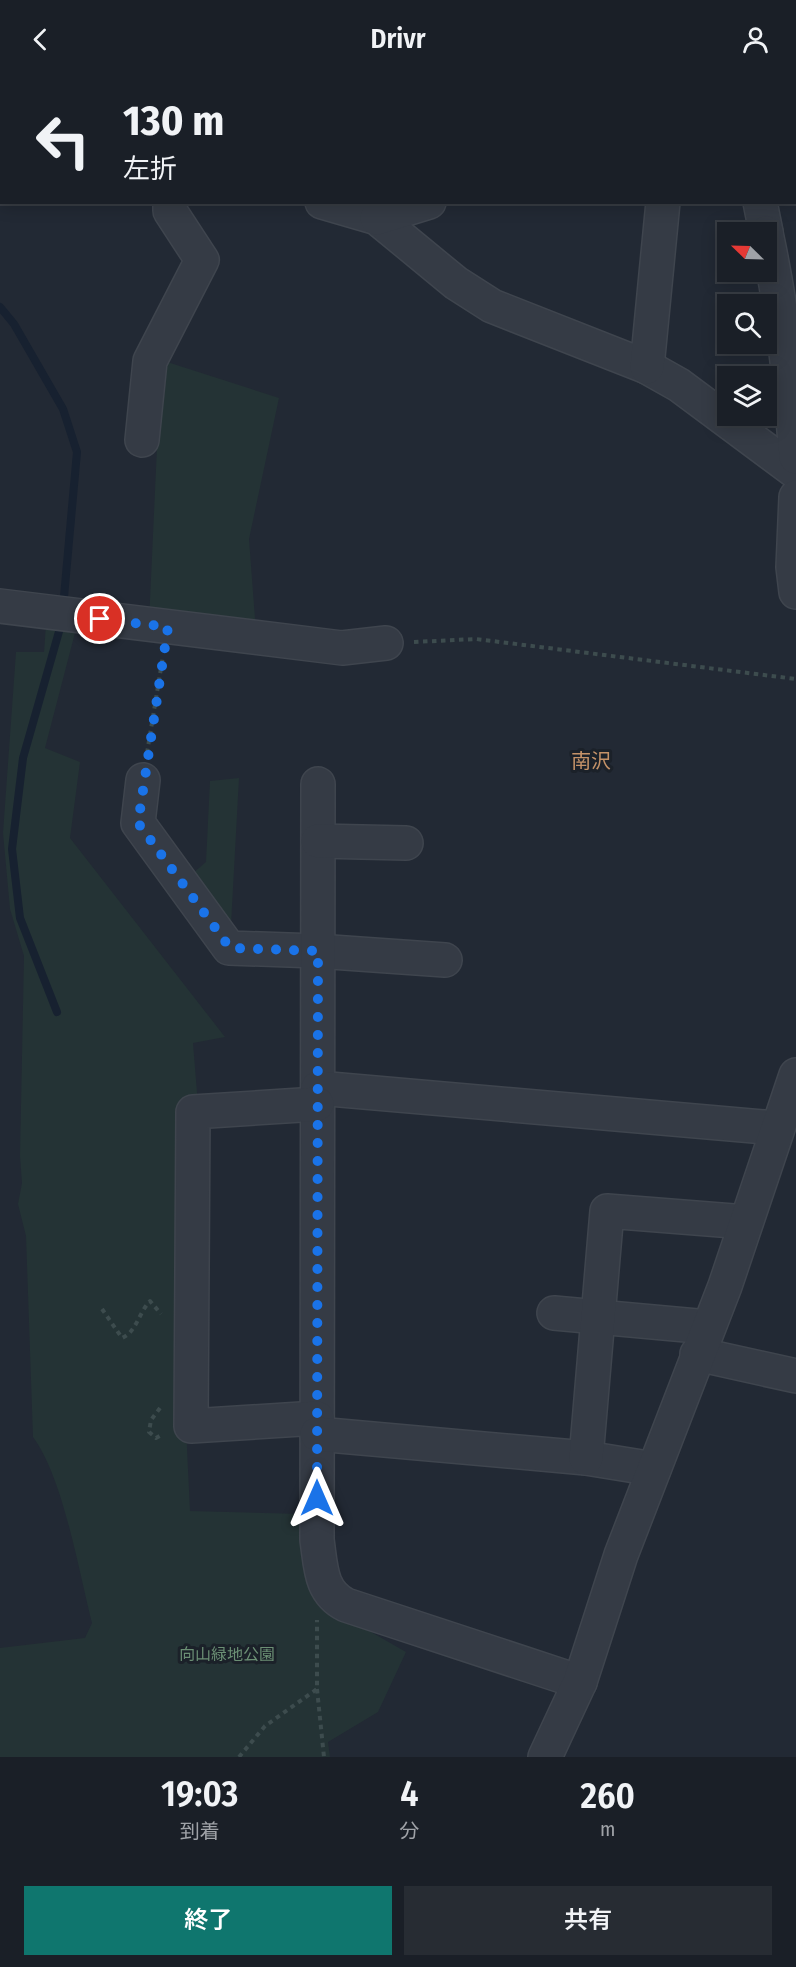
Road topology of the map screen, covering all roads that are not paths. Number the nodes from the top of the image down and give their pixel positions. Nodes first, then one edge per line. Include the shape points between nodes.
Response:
1 (170, 204) edge
2 (336, 204) edge
3 (417, 204) edge
4 (663, 204) edge
5 (760, 204) edge
6 (380, 210) edge
7 (764, 222) edge
8 (777, 265) edge
9 (788, 297) edge
10 (647, 367) junction
11 (142, 440) dead end
12 (796, 457) edge
13 (796, 472) edge
14 (796, 497) edge
15 (796, 591) edge
16 (0, 606) edge
17 (386, 643) road end
18 (143, 780) road end
19 (318, 784) dead end
20 (318, 842) junction
21 (406, 843) dead end
22 (318, 951) junction
23 (445, 960) dead end
24 (796, 1075) edge
25 (317, 1096) junction
26 (776, 1128) junction
27 (746, 1222) junction
28 (554, 1312) dead end
29 (598, 1316) junction
30 (702, 1340) junction
31 (796, 1376) edge
32 (317, 1426) junction
33 (586, 1458) junction
34 (654, 1469) junction
35 (580, 1682) junction
36 (545, 1757) edge

1 - 11 street via 170,211 202,260 150,361
2 - 6 street
3 - 6 street
4 - 10 street
5 - 7 street
6 - 10 street via 474,296
8 - 9 street
9 - 12 street
10 - 13 street via 679,385
14 - 15 street
16 - 17 street via 342,648
18 - 22 street via 138,823 230,948
19 - 20 street
20 - 21 street
20 - 22 street
22 - 23 street
22 - 25 street
24 - 26 street
25 - 26 street
25 - 32 street
25 - 32 street via 193,1113 191,1325 191,1426
26 - 27 street
27 - 29 street via 608,1211
27 - 30 street
28 - 29 street
29 - 30 street
29 - 33 street
30 - 31 street
30 - 34 street
32 - 33 street
32 - 35 street via 317,1540 323,1577 332,1598 371,1615
33 - 34 street
34 - 35 street
35 - 36 street

